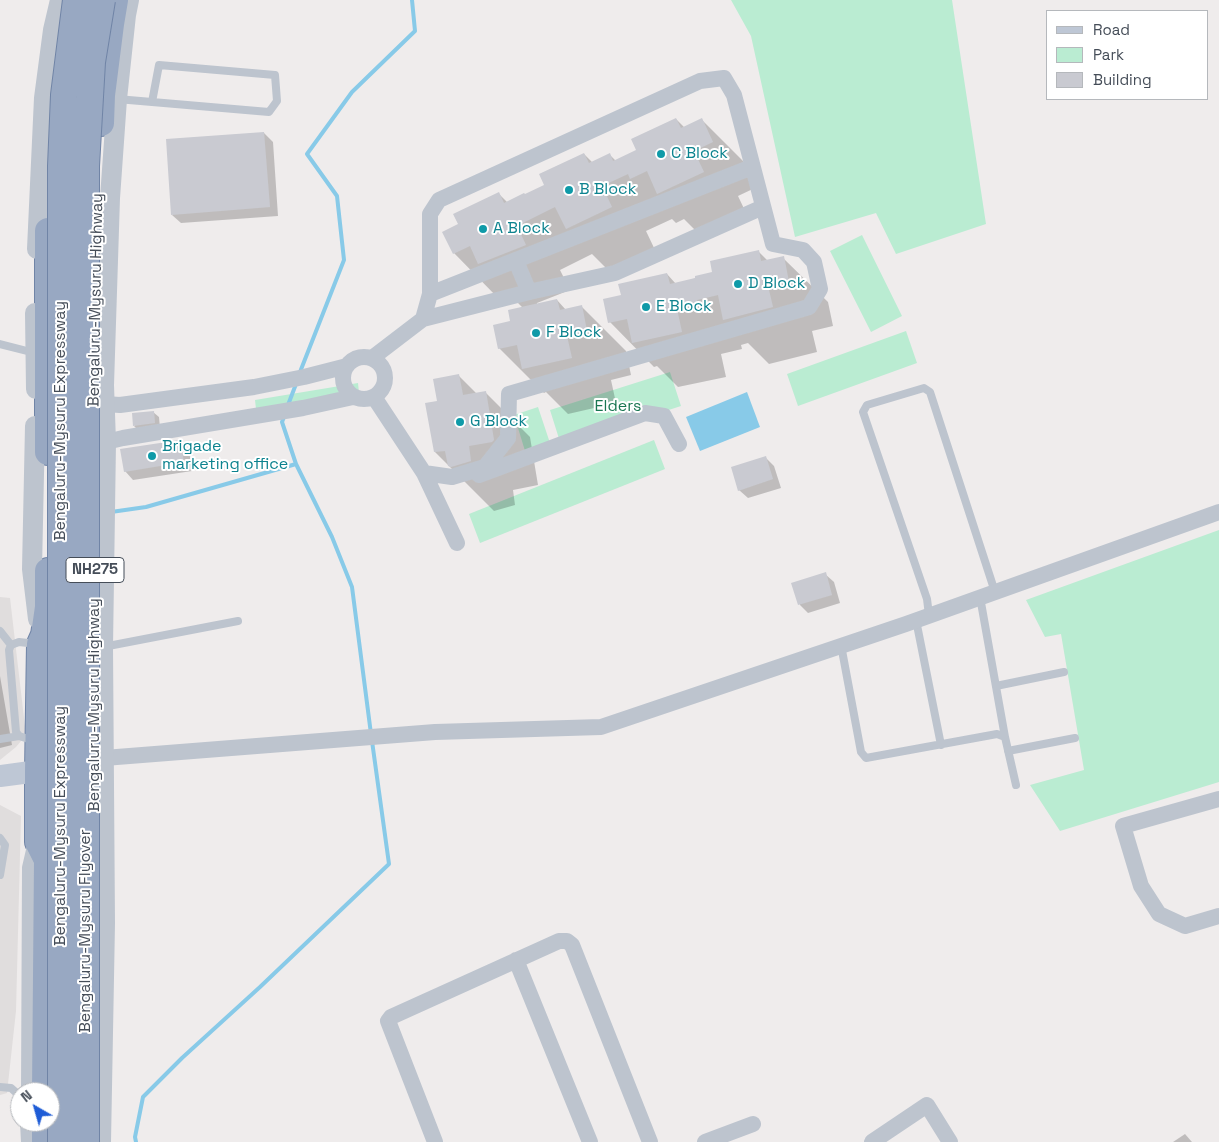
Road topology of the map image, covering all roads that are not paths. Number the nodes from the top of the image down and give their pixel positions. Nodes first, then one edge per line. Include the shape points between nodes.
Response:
1 (60, 0) edge
2 (67, 0) edge
3 (76, 0) edge
4 (102, 0) edge
5 (115, 0) edge
6 (129, 0) edge
7 (60, 48) junction
8 (107, 55) junction
9 (117, 99) junction
10 (152, 102) junction
11 (752, 167) junction
12 (763, 208) junction
13 (516, 261) junction
14 (42, 290) junction
15 (529, 292) junction
16 (430, 294) junction
17 (423, 319) junction
18 (0, 344) edge
19 (35, 353) junction
20 (372, 358) junction
21 (347, 366) junction
22 (246, 389) junction
23 (353, 396) junction
24 (374, 398) junction
25 (105, 404) junction
26 (240, 418) junction
27 (106, 442) junction
28 (679, 444) dead end
29 (424, 473) junction
30 (452, 477) junction
31 (1219, 512) edge
32 (457, 543) dead end
33 (987, 595) junction
34 (923, 618) junction
35 (238, 620) dead end
36 (0, 631) edge
37 (42, 639) junction
38 (11, 645) junction
39 (841, 645) junction
40 (103, 647) junction
41 (1064, 672) dead end
42 (996, 686) junction
43 (1005, 737) junction
44 (1075, 738) dead end
45 (0, 739) edge
46 (29, 739) junction
47 (941, 744) junction
48 (1008, 751) junction
49 (104, 758) junction
50 (0, 776) edge
51 (38, 780) junction
52 (1016, 785) dead end
53 (0, 789) edge
54 (1219, 799) edge
55 (0, 838) edge
56 (38, 842) junction
57 (0, 875) edge
58 (1219, 916) edge
59 (516, 960) junction
60 (30, 1082) edge
61 (42, 1082) edge
62 (45, 1082) edge
63 (753, 1124) dead end
64 (86, 1142) edge
65 (94, 1142) edge
66 (101, 1142) edge
67 (435, 1142) edge
68 (590, 1142) edge
69 (650, 1142) edge
70 (705, 1142) edge
71 (872, 1142) edge
72 (950, 1142) edge

1 - 14 street, Bengaluru-Mysuru Expressway / NH275 via 44,98
2 - 7 highway, Bengaluru-Mysuru Expressway / NH275
3 - 61 highway, Bengaluru-Mysuru Expressway / NH275, bridge via 64,95 61,166
4 - 64 highway, Bengaluru-Mysuru Flyover / NH275, bridge via 90,80 86,166
5 - 8 highway, Bengaluru-Mysuru Highway / NH275
6 - 9 street, NH275
7 - 8 highway
7 - 14 highway, Bengaluru-Mysuru Expressway / NH275 via 49,158
8 - 65 highway, Bengaluru-Mysuru Highway / NH275 via 98,197 94,404
9 - 10 lane
9 - 25 street, NH275 via 110,198
10 - 10 lane via 269,112 277,100 275,75 159,65
11 - 12 street
11 - 13 street
11 - 16 street via 734,95 724,78 700,81 439,200 430,214
12 - 15 street via 615,273
12 - 30 street via 773,244 803,250 814,262 820,288 808,307 510,394 508,438 485,467
13 - 15 street
13 - 16 street
14 - 19 street, Bengaluru-Mysuru Expressway / NH275
14 - 37 highway, Bengaluru-Mysuru Expressway / NH275 via 48,607
15 - 17 street
16 - 17 street
17 - 20 street
18 - 19 lane
19 - 37 street, Bengaluru-Mysuru Expressway / NH275 via 32,570
20 - 21 street via 358,358
20 - 24 street via 383,367 386,381
21 - 22 street
21 - 23 street via 344,386
22 - 25 street via 120,406
22 - 26 street
23 - 24 street
23 - 26 street
24 - 29 street
25 - 27 street, NH275
26 - 27 street
27 - 40 street, NH275
28 - 30 street via 664,416 646,413 457,484
29 - 30 street
29 - 32 street
31 - 33 street
33 - 34 street
33 - 34 lane via 930,392 924,388 867,405 863,412 926,598
33 - 42 lane
34 - 39 street
34 - 47 lane
35 - 40 lane
36 - 38 lane
37 - 38 lane
37 - 46 highway, Bengaluru-Mysuru Expressway / NH275
38 - 46 lane via 16,732
39 - 47 lane via 861,752 866,758
39 - 49 street via 601,726 422,733
40 - 49 street, NH275
41 - 42 lane
42 - 43 lane
43 - 47 lane via 996,734
43 - 48 lane
44 - 48 lane
45 - 46 lane
46 - 51 highway, Bengaluru-Mysuru Expressway / NH275
48 - 52 lane
49 - 66 street, NH275
50 - 51 main road
51 - 53 main road
51 - 56 highway, Bengaluru-Mysuru Expressway / NH275
54 - 58 street via 1123,826 1141,886 1159,914 1185,926
55 - 57 lane via 5,846
56 - 60 street, Bengaluru-Mysuru Expressway / NH275 via 32,868
56 - 62 highway, Bengaluru-Mysuru Expressway / NH275 via 48,860
59 - 67 street via 388,1021
59 - 68 street
59 - 69 street via 559,941 572,945
63 - 70 street
71 - 72 street via 927,1105

